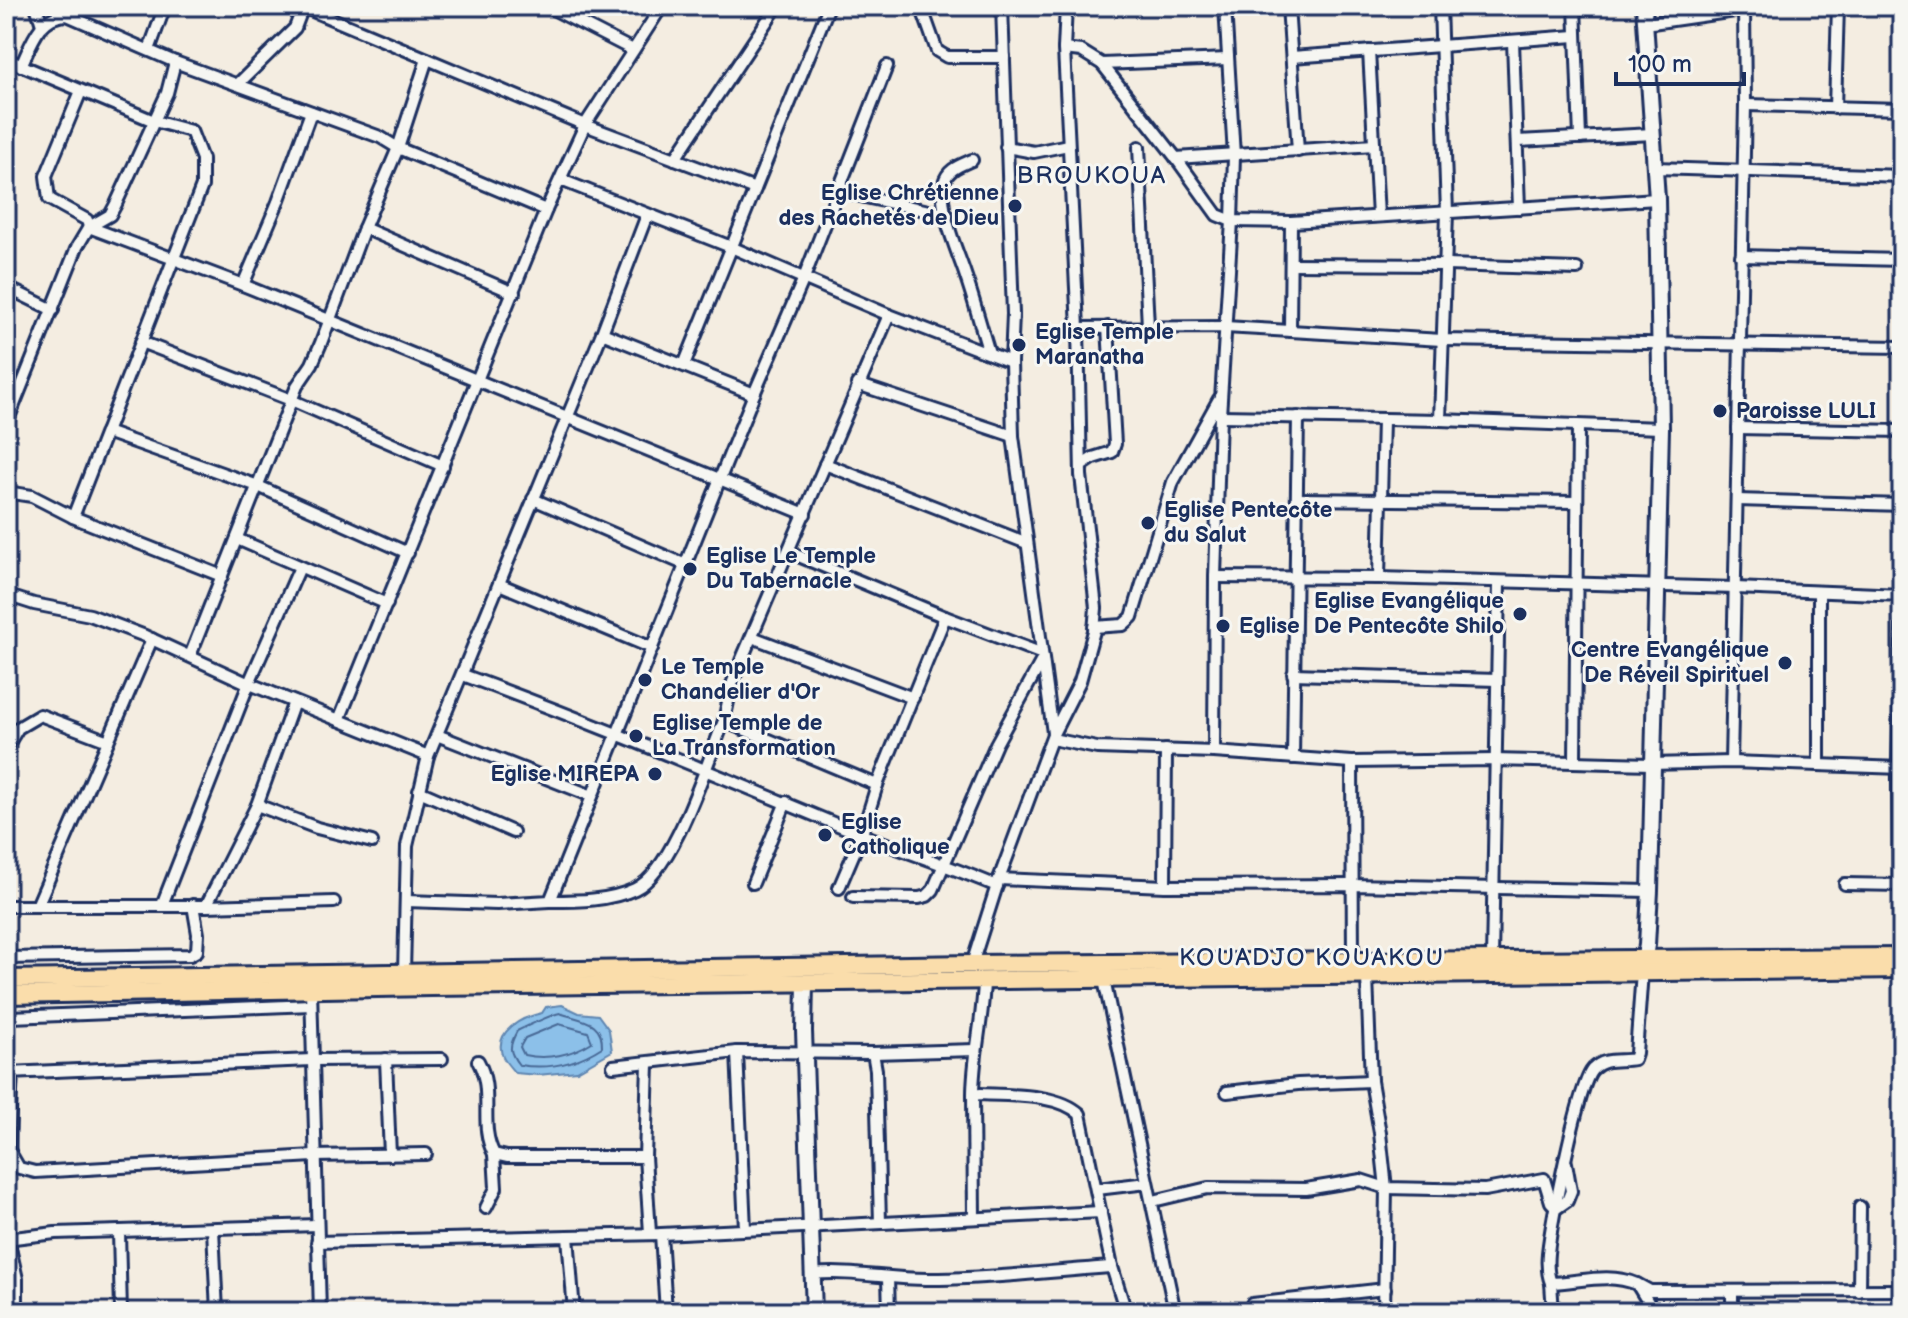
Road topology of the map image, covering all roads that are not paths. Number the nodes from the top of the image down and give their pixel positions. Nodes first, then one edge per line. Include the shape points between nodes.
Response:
1 (36, 6) edge
2 (165, 6) edge
3 (302, 6) edge
4 (547, 6) edge
5 (662, 6) edge
6 (829, 6) edge
7 (921, 6) edge
8 (1002, 6) edge
9 (1066, 6) edge
10 (1225, 6) edge
11 (1288, 6) edge
12 (1440, 6) edge
13 (1575, 6) edge
14 (1644, 6) edge
15 (1770, 6) edge
16 (1838, 6) edge
17 (775, 9) dead end
18 (1744, 9) edge
19 (1645, 24) junction
20 (42, 25) junction
21 (1575, 36) junction
22 (1513, 41) junction
23 (1443, 45) junction
24 (1064, 49) junction
25 (149, 50) junction
26 (633, 50) junction
27 (1369, 51) junction
28 (1004, 57) junction
29 (1292, 57) junction
30 (6, 59) edge
31 (427, 59) junction
32 (1228, 59) junction
33 (175, 62) junction
34 (1102, 64) junction
35 (21, 66) junction
36 (887, 66) dead end
37 (238, 84) junction
38 (81, 91) junction
39 (1745, 105) junction
40 (1835, 108) junction
41 (1902, 109) edge
42 (311, 112) junction
43 (154, 121) junction
44 (585, 125) junction
45 (1653, 134) junction
46 (1580, 138) junction
47 (1518, 141) junction
48 (1068, 145) junction
49 (1374, 145) junction
50 (1006, 147) junction
51 (1139, 147) dead end
52 (398, 148) junction
53 (1298, 151) junction
54 (1234, 156) junction
55 (1176, 158) junction
56 (675, 159) junction
57 (972, 160) dead end
58 (1655, 168) junction
59 (1743, 172) junction
60 (1902, 176) edge
61 (561, 180) junction
62 (755, 189) junction
63 (838, 191) junction
64 (1657, 199) junction
65 (1519, 208) junction
66 (546, 210) junction
67 (1447, 213) junction
68 (647, 215) junction
69 (947, 215) junction
70 (1378, 216) junction
71 (1232, 221) junction
72 (1291, 222) junction
73 (89, 227) junction
74 (364, 228) junction
75 (731, 247) junction
76 (1741, 256) junction
77 (172, 258) junction
78 (1902, 260) edge
79 (1291, 264) junction
80 (1446, 265) junction
81 (1577, 269) dead end
82 (804, 278) junction
83 (243, 285) junction
84 (6, 287) edge
85 (514, 293) junction
86 (53, 310) junction
87 (889, 315) junction
88 (329, 320) junction
89 (1148, 326) junction
90 (1108, 327) junction
91 (1225, 327) junction
92 (1078, 328) junction
93 (1290, 331) junction
94 (602, 333) junction
95 (1442, 340) junction
96 (141, 342) junction
97 (1660, 343) junction
98 (1740, 345) junction
99 (1902, 347) edge
100 (989, 353) junction
101 (1011, 362) junction
102 (684, 365) junction
103 (478, 381) junction
104 (6, 384) edge
105 (857, 384) junction
106 (19, 389) junction
107 (754, 394) junction
108 (1221, 395) junction
109 (291, 400) junction
110 (567, 416) junction
111 (1220, 416) junction
112 (1298, 417) junction
113 (1383, 420) junction
114 (1440, 420) junction
115 (6, 425) edge
116 (1578, 426) junction
117 (1661, 428) junction
118 (1738, 428) junction
119 (1902, 431) edge
120 (106, 432) junction
121 (1013, 436) junction
122 (825, 464) junction
123 (443, 466) junction
124 (1081, 466) junction
125 (720, 480) junction
126 (258, 486) junction
127 (6, 492) edge
128 (533, 499) junction
129 (1297, 499) junction
130 (1382, 500) junction
131 (1737, 500) junction
132 (1576, 502) junction
133 (1902, 505) edge
134 (805, 514) junction
135 (73, 517) junction
136 (237, 539) junction
137 (1027, 543) junction
138 (789, 552) junction
139 (408, 553) junction
140 (686, 565) junction
141 (300, 567) junction
142 (222, 576) junction
143 (1297, 576) junction
144 (1215, 577) junction
145 (1379, 578) junction
146 (1499, 583) junction
147 (499, 584) junction
148 (1576, 584) junction
149 (1656, 586) junction
150 (1736, 588) junction
151 (1819, 592) junction
152 (6, 595) edge
153 (1902, 595) edge
154 (387, 604) junction
155 (1902, 616) edge
156 (945, 617) junction
157 (1094, 627) junction
158 (752, 637) junction
159 (152, 639) junction
160 (652, 648) junction
161 (190, 656) junction
162 (1041, 658) junction
163 (1293, 674) junction
164 (463, 675) junction
165 (1497, 680) junction
166 (249, 683) junction
167 (913, 698) junction
168 (294, 702) junction
169 (339, 720) junction
170 (724, 721) junction
171 (437, 735) junction
172 (617, 735) junction
173 (1053, 737) junction
174 (108, 741) junction
175 (6, 748) edge
176 (1166, 750) junction
177 (1214, 752) junction
178 (428, 756) junction
179 (1293, 758) junction
180 (1494, 760) junction
181 (1575, 761) junction
182 (1352, 762) junction
183 (1731, 762) junction
184 (1651, 764) junction
185 (1819, 765) junction
186 (1900, 768) edge
187 (704, 769) junction
188 (877, 785) junction
189 (419, 791) junction
190 (592, 796) junction
191 (786, 802) junction
192 (257, 805) junction
193 (513, 832) dead end
194 (862, 834) junction
195 (372, 842) dead end
196 (946, 864) junction
197 (998, 882) junction
198 (753, 883) dead end
199 (1845, 884) dead end
200 (1351, 885) junction
201 (1901, 885) edge
202 (1165, 886) junction
203 (1492, 886) junction
204 (839, 888) dead end
205 (1650, 891) junction
206 (853, 897) dead end
207 (406, 901) junction
208 (550, 901) junction
209 (334, 902) dead end
210 (162, 905) junction
211 (193, 905) junction
212 (6, 906) edge
213 (37, 906) junction
214 (206, 906) junction
215 (1902, 957) edge
216 (6, 958) edge
217 (1492, 960) junction
218 (1353, 961) junction
219 (972, 964) junction
220 (1643, 965) junction
221 (1902, 969) edge
222 (404, 973) junction
223 (1367, 977) junction
224 (6, 979) edge
225 (1104, 980) junction
226 (984, 981) junction
227 (805, 983) junction
228 (6, 995) edge
229 (311, 997) junction
230 (11, 1017) dead end
231 (975, 1050) junction
232 (804, 1051) junction
233 (737, 1052) junction
234 (873, 1053) junction
235 (386, 1059) junction
236 (442, 1059) dead end
237 (312, 1060) junction
238 (478, 1061) dead end
239 (648, 1064) junction
240 (613, 1066) dead end
241 (9, 1073) edge
242 (1371, 1081) junction
243 (1227, 1092) dead end
244 (973, 1095) junction
245 (426, 1154) dead end
246 (494, 1154) junction
247 (390, 1155) junction
248 (314, 1156) junction
249 (645, 1157) junction
250 (1147, 1183) junction
251 (1386, 1188) junction
252 (1097, 1189) junction
253 (1153, 1201) junction
254 (1860, 1207) dead end
255 (486, 1208) dead end
256 (1557, 1208) junction
257 (1101, 1212) junction
258 (974, 1218) junction
259 (880, 1223) junction
260 (317, 1225) junction
261 (811, 1227) junction
262 (213, 1229) junction
263 (745, 1229) junction
264 (119, 1232) junction
265 (656, 1234) junction
266 (568, 1236) junction
267 (7, 1239) edge
268 (317, 1242) junction
269 (1112, 1267) junction
270 (813, 1274) junction
271 (888, 1278) junction
272 (1551, 1283) junction
273 (1637, 1284) junction
274 (1385, 1289) junction
275 (1902, 1290) edge
276 (1859, 1291) junction
277 (1732, 1292) junction
278 (1252, 1304) dead end
279 (814, 1310) edge
280 (17, 1312) edge
281 (121, 1312) edge
282 (217, 1312) edge
283 (320, 1312) edge
284 (574, 1312) edge
285 (666, 1312) edge
286 (767, 1312) edge
287 (889, 1312) edge
288 (1126, 1312) edge
289 (1175, 1312) edge
290 (1384, 1312) edge
291 (1553, 1312) edge
292 (1654, 1312) edge
293 (1732, 1312) edge

1 - 20 street
2 - 25 street
3 - 31 street
3 - 37 street via 295,28
4 - 26 street
5 - 26 street
6 - 62 street
7 - 28 street via 937,51 947,57
8 - 28 street
9 - 24 street
10 - 32 street
11 - 29 street
12 - 23 street
13 - 21 street
14 - 19 street
15 - 18 street
16 - 40 street
17 - 56 street
18 - 19 street
18 - 39 street
19 - 45 street
20 - 25 street via 67,15
20 - 35 street
21 - 22 street
21 - 46 street
22 - 23 street
22 - 47 street
23 - 27 street
23 - 67 street
24 - 34 street via 1081,51
24 - 48 street
25 - 33 street
26 - 44 street
27 - 29 street
27 - 49 street
28 - 50 street
29 - 53 street
30 - 35 street
31 - 44 street
31 - 52 street
32 - 34 street
32 - 54 street
33 - 37 street
33 - 43 street
34 - 55 street
35 - 38 street
36 - 63 street
37 - 42 street
38 - 43 street
38 - 73 street via 45,184 49,199 87,220
39 - 40 street
39 - 59 street
40 - 41 street
42 - 52 street
42 - 83 street
43 - 73 street via 110,215
43 - 77 street via 191,131 202,159 202,186
44 - 56 street
44 - 61 street
45 - 46 street
45 - 58 street
46 - 47 street
47 - 65 street
48 - 50 street via 1034,152
48 - 92 street
49 - 53 street
49 - 70 street
50 - 101 street
51 - 89 street
52 - 66 street
52 - 74 street
53 - 54 street
54 - 55 street
54 - 71 street
55 - 71 street via 1217,215
56 - 62 street
57 - 69 street via 948,173 943,183
58 - 59 street
58 - 64 street
59 - 60 street
59 - 76 street
61 - 66 street
61 - 68 street
62 - 75 street
63 - 69 street
63 - 82 street
64 - 65 street
64 - 97 street
65 - 67 street
66 - 85 street
67 - 70 street
67 - 80 street
68 - 75 street
68 - 94 street
69 - 100 street
70 - 72 street
71 - 72 street
71 - 91 street
72 - 79 street
73 - 77 street
73 - 86 street
74 - 85 street
74 - 88 street
75 - 82 street
75 - 102 street
76 - 78 street
76 - 98 street
77 - 83 street
77 - 96 street
79 - 80 street
79 - 93 street
80 - 81 street
80 - 95 street
82 - 87 street
82 - 107 street
83 - 88 street
84 - 86 street
85 - 103 street
86 - 106 street
87 - 100 street
87 - 105 street
88 - 103 street
88 - 109 street
89 - 90 street
89 - 91 street
90 - 92 street
90 - 124 street via 1115,444 1112,452
91 - 93 street
91 - 108 street
92 - 124 street
93 - 95 street
94 - 102 street
94 - 110 street
95 - 97 street
95 - 114 street
96 - 109 street
96 - 120 street
97 - 98 street
97 - 117 street
98 - 99 street
98 - 118 street
100 - 101 street
101 - 121 street
102 - 107 street
103 - 110 street
103 - 123 street
104 - 106 street
105 - 121 street
105 - 122 street
106 - 115 street
107 - 125 street
108 - 111 street
108 - 157 street via 1180,464 1132,617 1123,625
109 - 123 street
109 - 126 street
110 - 125 street
110 - 128 street
111 - 112 street
111 - 144 street
112 - 113 street
112 - 129 street
113 - 114 street
113 - 130 street
114 - 116 street
116 - 117 street
116 - 132 street
117 - 149 street
118 - 119 street
118 - 131 street
120 - 126 street
120 - 135 street
121 - 137 street
122 - 134 street
122 - 137 street
123 - 139 street
124 - 157 street
125 - 134 street
125 - 140 street
126 - 136 street
126 - 139 street
127 - 135 street via 32,496
128 - 140 street
128 - 147 street
129 - 130 street
129 - 143 street
130 - 132 street
130 - 145 street
131 - 133 street
131 - 150 street
132 - 148 street
134 - 138 street
135 - 142 street
136 - 141 street
136 - 142 street
137 - 162 street
138 - 156 street
138 - 158 street
139 - 154 street
140 - 160 street
141 - 154 street
141 - 166 street
142 - 161 street
143 - 144 street
143 - 145 street
143 - 163 street
144 - 177 street
145 - 146 street
146 - 148 street
146 - 165 street
147 - 160 street
147 - 164 street
148 - 149 street
148 - 181 street
149 - 150 street
149 - 184 street
150 - 151 street
150 - 183 street
151 - 153 street
151 - 185 street
152 - 159 street via 90,615
154 - 169 street
155 - 186 street
156 - 162 street
156 - 167 street
157 - 173 street via 1080,681
158 - 167 street
158 - 170 street via 731,687
159 - 161 street
159 - 174 street
160 - 172 street
161 - 166 street
162 - 173 street
162 - 196 street via 996,744
163 - 165 street
163 - 179 street
164 - 171 street
164 - 172 street
165 - 180 street
166 - 168 street
166 - 210 street
167 - 188 street
168 - 169 street
168 - 192 street
169 - 178 street
170 - 187 street
170 - 188 street
171 - 178 street
171 - 190 street
172 - 187 street
172 - 190 street
173 - 176 street via 1097,748
173 - 197 street
174 - 175 street via 40,715 18,728
174 - 213 street
176 - 177 street
176 - 202 street
177 - 179 street
178 - 189 street
179 - 182 street
180 - 181 street
180 - 182 street
180 - 203 street
181 - 184 street
182 - 200 street
183 - 184 street
183 - 185 street
184 - 205 street
185 - 186 street
186 - 201 street
187 - 191 street
187 - 208 street via 680,832 654,874 637,889 605,898
188 - 194 street
189 - 193 street
189 - 207 street via 407,846
190 - 208 street
191 - 194 street
191 - 198 street
192 - 195 street
192 - 214 street
194 - 196 street
194 - 204 street
196 - 197 street
196 - 206 street via 927,896
197 - 202 street
197 - 219 street
199 - 201 street
200 - 202 street
200 - 203 street
200 - 218 street
203 - 205 street
203 - 217 street
205 - 220 street
207 - 208 street
207 - 222 street
209 - 214 street
210 - 211 street
210 - 213 street
211 - 214 street
211 - 216 street via 198,944 190,955
212 - 213 street
215 - 220 main road
217 - 218 main road
217 - 220 main road
218 - 219 main road
219 - 222 main road
220 - 221 main road
220 - 223 main road
220 - 256 street via 1634,1059 1604,1061 1588,1075
222 - 224 main road
223 - 225 main road
223 - 242 street
225 - 226 main road
225 - 250 street
226 - 227 main road
226 - 231 street
227 - 229 main road
227 - 232 street
228 - 229 main road
229 - 230 street
229 - 237 street
231 - 234 street
231 - 244 street
232 - 233 street
232 - 234 street
232 - 261 street
233 - 239 street
233 - 263 street
234 - 259 street
235 - 236 street
235 - 237 street
235 - 247 street
237 - 241 street
237 - 248 street
238 - 246 street via 487,1076 487,1132
239 - 240 street
239 - 249 street
241 - 248 street via 8,1149 19,1168 35,1172
242 - 243 street
242 - 251 street
244 - 252 street via 1039,1099 1074,1108 1083,1121
244 - 258 street
245 - 247 street
246 - 249 street
246 - 255 street via 496,1188
247 - 248 street
248 - 260 street
249 - 265 street
250 - 252 street
250 - 253 street
251 - 253 street via 1361,1180 1306,1189 1208,1188
251 - 256 street via 1485,1190 1544,1179
251 - 274 street
252 - 257 street
253 - 289 street
254 - 276 street
256 - 272 street via 1549,1251
257 - 258 street
257 - 269 street
258 - 259 street
259 - 261 street
260 - 262 street
260 - 268 street
261 - 263 street
261 - 270 street
262 - 264 street
262 - 282 street
263 - 265 street
264 - 267 street
264 - 281 street
265 - 266 street
265 - 285 street
266 - 268 street
266 - 284 street
267 - 280 street via 17,1279
268 - 283 street
269 - 271 street
269 - 288 street
270 - 271 street
270 - 279 street
271 - 287 street
272 - 273 street via 1600,1278
272 - 291 street
273 - 277 street via 1650,1291
273 - 292 street
274 - 278 street
274 - 290 street
275 - 276 street
276 - 277 street
277 - 293 street
279 - 286 street

